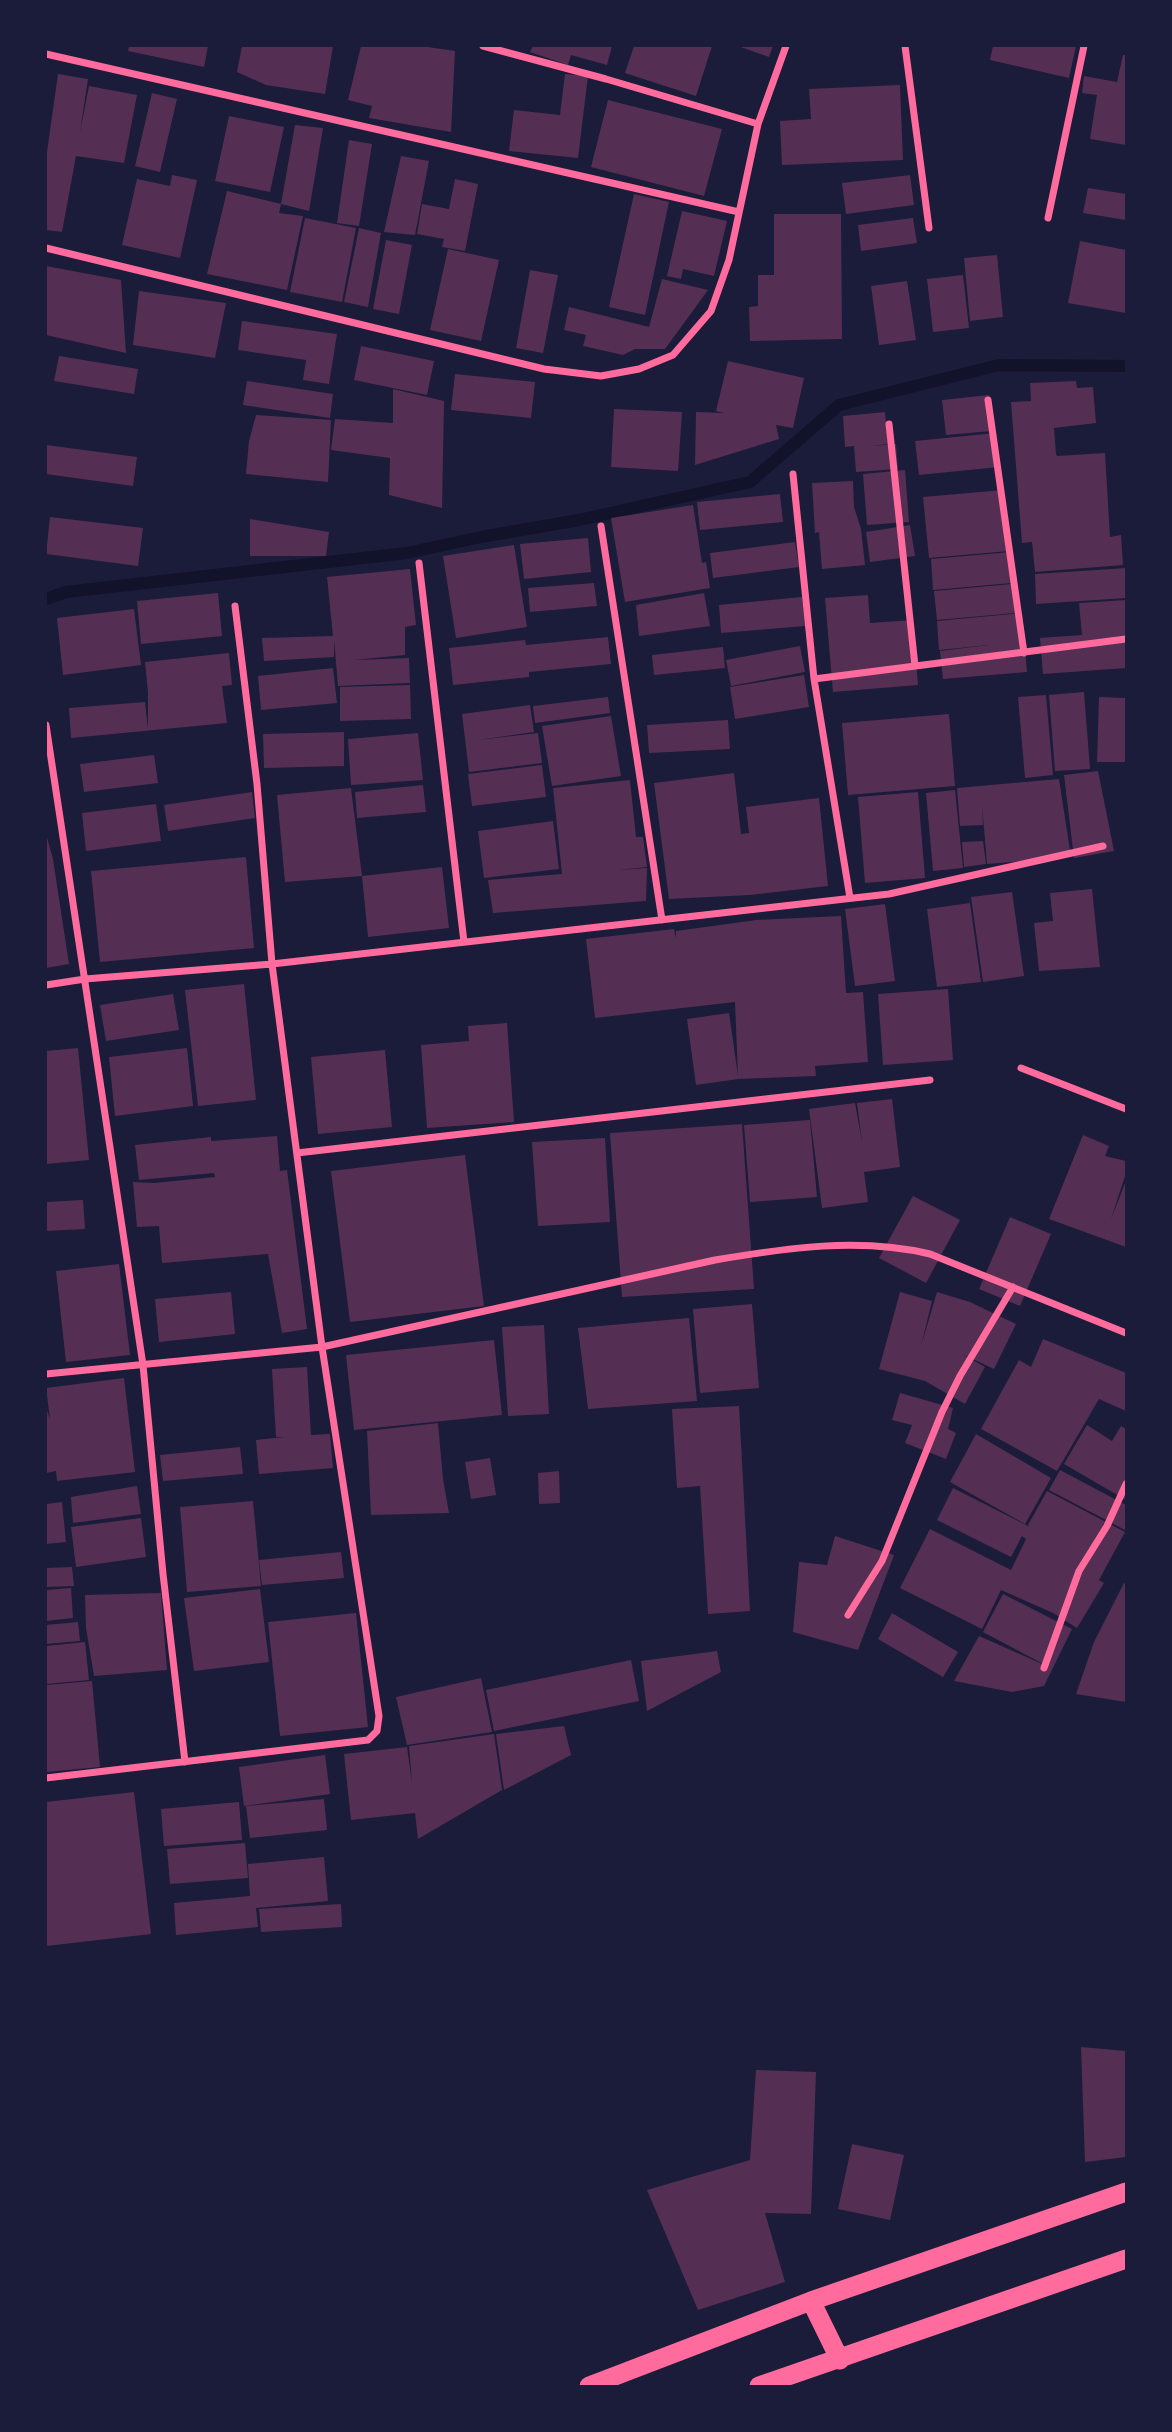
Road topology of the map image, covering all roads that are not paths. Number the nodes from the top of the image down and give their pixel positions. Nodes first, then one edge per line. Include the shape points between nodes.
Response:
1 (483, 46) edge
2 (786, 46) edge
3 (905, 46) edge
4 (1084, 46) edge
5 (46, 54) edge
6 (758, 124) junction
7 (739, 212) junction
8 (1048, 218) dead end
9 (929, 228) dead end
10 (46, 248) edge
11 (988, 400) dead end
12 (889, 424) dead end
13 (793, 474) dead end
14 (601, 526) dead end
15 (419, 563) dead end
16 (235, 607) dead end
17 (1126, 639) edge
18 (1024, 653) junction
19 (915, 666) junction
20 (814, 679) junction
21 (46, 725) edge
22 (1103, 846) dead end
23 (850, 898) junction
24 (662, 920) junction
25 (464, 942) junction
26 (272, 964) junction
27 (85, 979) junction
28 (46, 985) edge
29 (1021, 1068) dead end
30 (930, 1080) dead end
31 (1126, 1109) edge
32 (297, 1153) junction
33 (1013, 1287) junction
34 (1126, 1333) edge
35 (322, 1347) junction
36 (142, 1365) junction
37 (46, 1374) edge
38 (1126, 1484) edge
39 (848, 1615) dead end
40 (1044, 1668) dead end
41 (185, 1762) junction
42 (46, 1779) edge
43 (1126, 2192) edge
44 (1126, 2259) edge
45 (811, 2301) junction
46 (840, 2360) junction
47 (589, 2386) edge
48 (759, 2386) edge

1 - 6 street
2 - 6 street
3 - 9 street
4 - 8 street
5 - 7 street
6 - 7 street
7 - 10 street via 712,312 673,355 639,369 601,376 544,369
11 - 18 street
12 - 19 street
13 - 20 street
14 - 24 street
15 - 25 street
16 - 26 street via 257,784
17 - 18 street
18 - 19 street
19 - 20 street
20 - 23 street
21 - 27 street
22 - 23 street via 889,894
23 - 24 street
24 - 25 street
25 - 26 street
26 - 27 street
26 - 32 street
27 - 28 street
27 - 36 street
29 - 31 street
30 - 32 street
32 - 35 street
33 - 34 street
33 - 35 street via 904,1248 781,1249
33 - 39 street via 960,1376 882,1561
35 - 36 street
35 - 41 street via 379,1716 377,1731 368,1740
36 - 37 street
36 - 41 street
38 - 40 street via 1079,1572
41 - 42 street
43 - 45 highway
44 - 46 highway
45 - 46 highway
45 - 47 highway
46 - 48 highway

